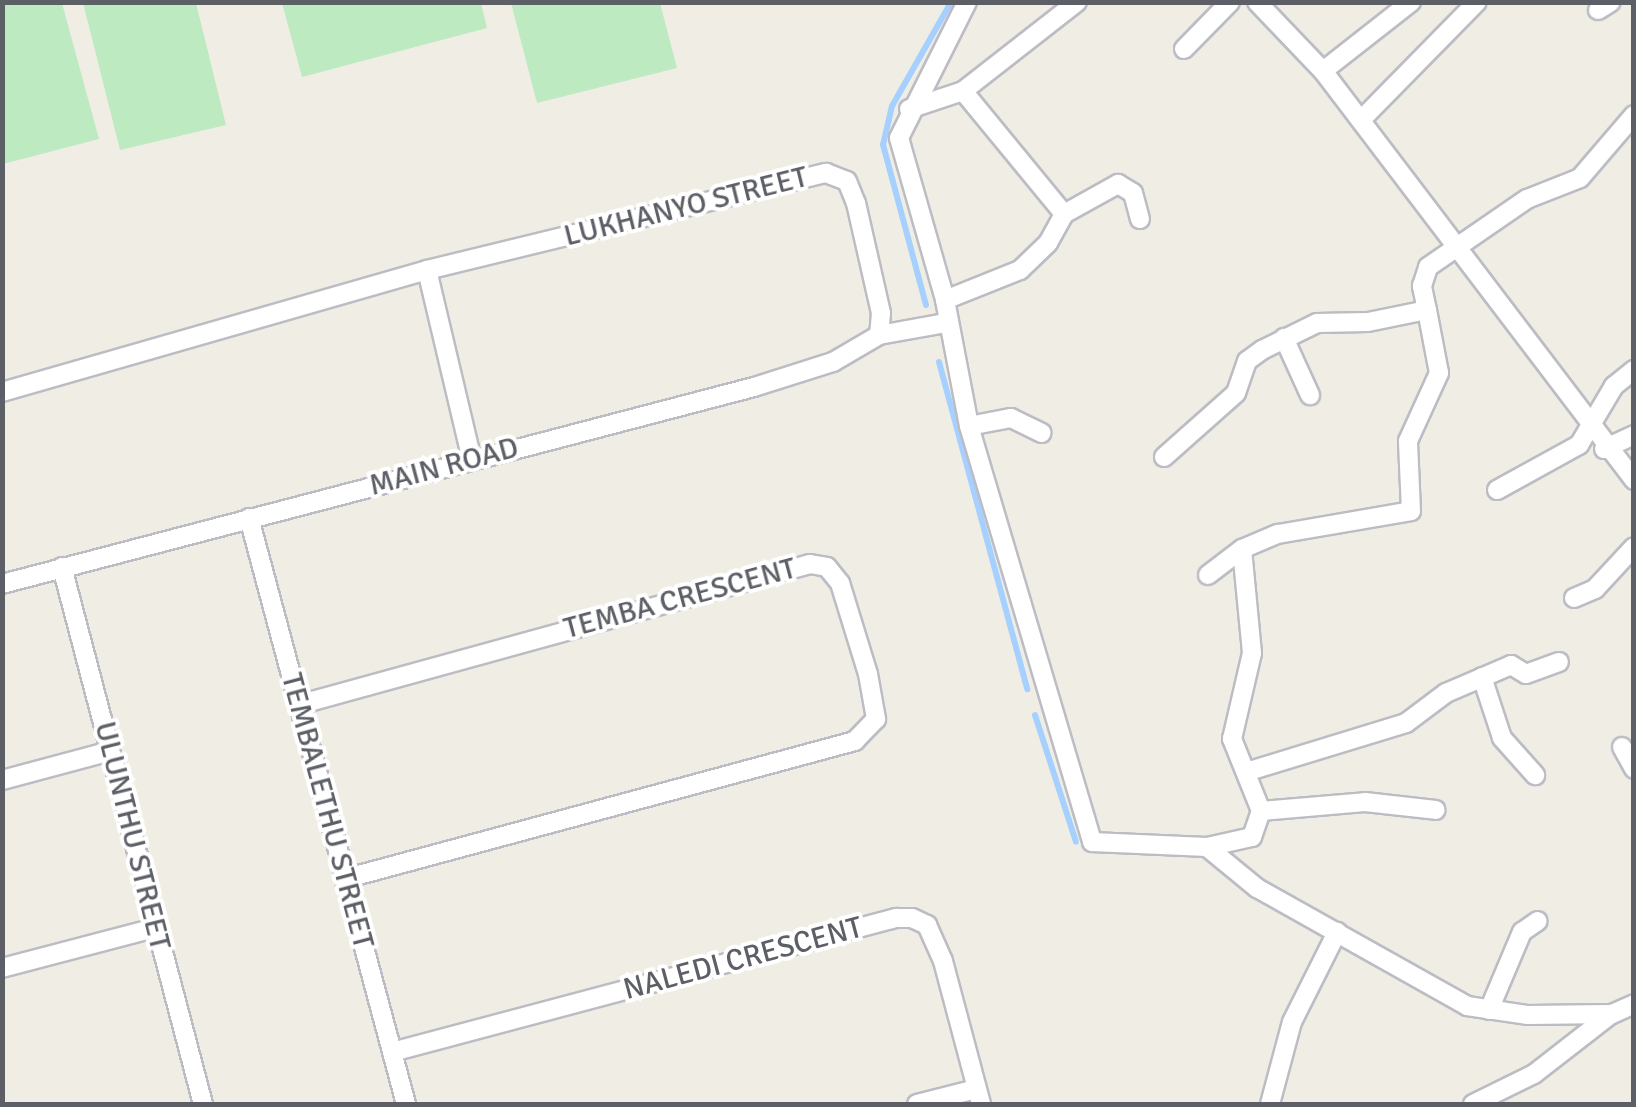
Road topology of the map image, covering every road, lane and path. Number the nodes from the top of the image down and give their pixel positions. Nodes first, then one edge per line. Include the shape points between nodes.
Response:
1 (968, 2) edge
2 (1077, 2) edge
3 (1230, 2) edge
4 (1257, 2) edge
5 (1411, 2) edge
6 (1477, 2) edge
7 (1184, 49) dead end
8 (1323, 71) junction
9 (963, 91) junction
10 (908, 109) junction
11 (1634, 116) edge
12 (1361, 120) junction
13 (1064, 214) junction
14 (1140, 219) dead end
15 (1450, 246) junction
16 (427, 270) junction
17 (945, 300) junction
18 (1427, 310) junction
19 (945, 323) junction
20 (879, 336) junction
21 (1284, 338) junction
22 (1634, 370) edge
23 (2, 392) edge
24 (1310, 395) dead end
25 (970, 426) junction
26 (1591, 431) junction
27 (1042, 432) dead end
28 (1634, 434) edge
29 (1604, 448) junction
30 (1164, 457) dead end
31 (472, 460) junction
32 (1634, 480) edge
33 (1497, 490) dead end
34 (249, 518) junction
35 (1634, 547) edge
36 (1242, 550) junction
37 (62, 567) junction
38 (1208, 575) dead end
39 (2, 584) edge
40 (1574, 598) dead end
41 (1559, 662) dead end
42 (1482, 676) junction
43 (298, 705) junction
44 (1622, 747) dead end
45 (110, 752) junction
46 (1634, 769) edge
47 (1246, 772) junction
48 (1535, 775) dead end
49 (2, 780) edge
50 (1436, 810) dead end
51 (1261, 811) junction
52 (1207, 846) junction
53 (344, 880) junction
54 (1538, 921) dead end
55 (155, 928) junction
56 (1337, 932) junction
57 (2, 968) edge
58 (1634, 1004) edge
59 (1488, 1010) junction
60 (1612, 1014) junction
61 (392, 1052) junction
62 (978, 1096) edge
63 (200, 1104) edge
64 (406, 1104) edge
65 (917, 1104) edge
66 (1270, 1104) edge
67 (1473, 1104) edge

1 - 10 street
2 - 9 street
3 - 7 street
4 - 8 street
5 - 8 street
6 - 12 street
8 - 12 street
9 - 10 street
9 - 13 street
10 - 17 street via 899,138
11 - 15 street via 1580,178 1526,199
12 - 15 street
13 - 14 street via 1118,184 1133,193
13 - 17 street via 1048,243 1020,270
15 - 18 street via 1428,267 1422,286
15 - 26 street
16 - 20 street, LUKHANYO STREET via 826,173 847,181 856,203 881,312
16 - 23 street, LUKHANYO STREET
16 - 31 street
17 - 19 street
18 - 21 street via 1317,323
18 - 36 street via 1439,373 1408,442 1412,511 1278,534
19 - 20 street, MAIN ROAD
19 - 25 street
20 - 31 street, MAIN ROAD via 833,362 754,387
21 - 24 street
21 - 30 street via 1247,361 1236,394
22 - 26 street via 1614,386
25 - 27 street via 1011,418
25 - 52 street via 1092,842
26 - 29 street
26 - 33 street via 1562,456
28 - 29 street
29 - 32 street
31 - 34 street, MAIN ROAD
34 - 37 street, MAIN ROAD
34 - 43 street, TEMBALETHU STREET
35 - 40 street via 1595,589
36 - 38 street
36 - 47 street via 1252,653 1232,722
37 - 39 street, MAIN ROAD
37 - 45 street, ULUNTHU STREET
41 - 42 street via 1526,674 1512,665
42 - 47 street via 1406,723
42 - 48 street via 1502,738
43 - 53 street, TEMBALETHU STREET
43 - 53 street, TEMBA CRESCENT via 810,564 827,567 840,583 868,674 876,719 855,742
44 - 46 street
45 - 49 street
45 - 55 street, ULUNTHU STREET
47 - 51 street
50 - 51 street via 1365,802
51 - 52 street via 1252,837
52 - 56 street via 1258,888
53 - 61 street, TEMBALETHU STREET
54 - 59 street via 1522,932
55 - 57 street
55 - 63 street, ULUNTHU STREET
56 - 59 street via 1430,989
56 - 66 street via 1292,1022
58 - 60 street
59 - 60 street
60 - 67 street via 1534,1074
61 - 62 street, NALEDI CRESCENT via 912,918 928,925 936,940
61 - 64 street, TEMBALETHU STREET
62 - 65 street, NALEDI CRESCENT

